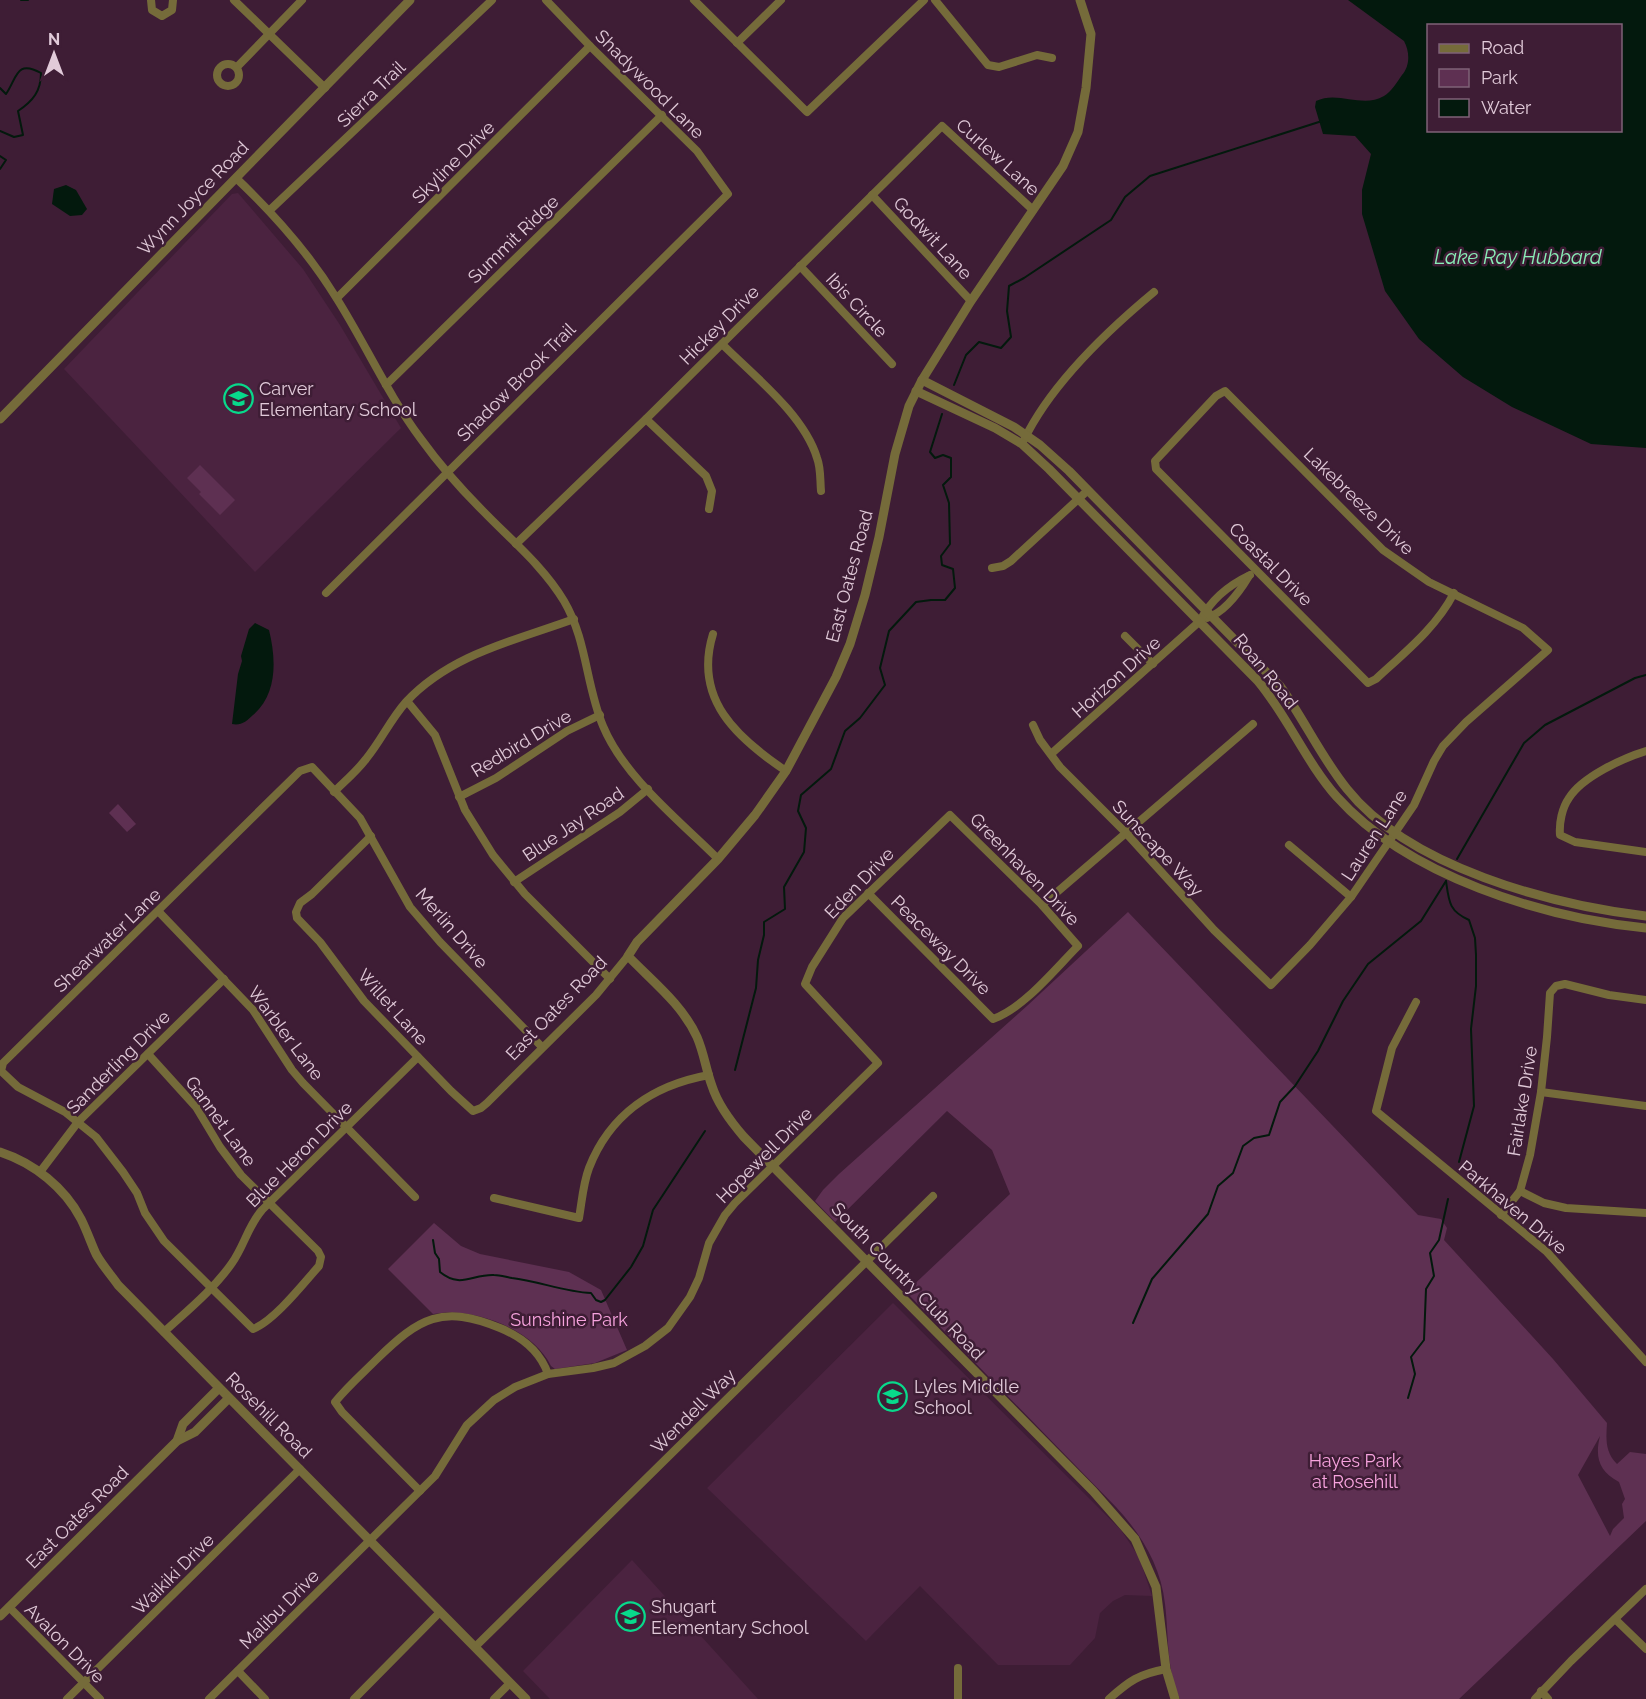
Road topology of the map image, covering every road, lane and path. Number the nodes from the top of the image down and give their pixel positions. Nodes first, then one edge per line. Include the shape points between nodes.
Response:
1 (151, 0) edge
2 (173, 0) edge
3 (234, 0) edge
4 (302, 0) edge
5 (410, 0) edge
6 (492, 0) edge
7 (546, 0) edge
8 (694, 0) edge
9 (781, 0) edge
10 (924, 0) edge
11 (934, 0) edge
12 (1080, 0) edge
13 (270, 34) junction
14 (737, 43) junction
15 (590, 46) junction
16 (1052, 58) dead end
17 (237, 67) dead end
18 (325, 88) junction
19 (662, 115) junction
20 (942, 126) joint
21 (236, 178) junction
22 (728, 194) joint
23 (873, 195) junction
24 (270, 210) junction
25 (1033, 210) junction
26 (800, 266) junction
27 (1155, 292) dead end
28 (337, 298) junction
29 (971, 301) junction
30 (722, 344) junction
31 (892, 364) dead end
32 (922, 380) junction
33 (386, 385) junction
34 (915, 391) junction
35 (0, 419) edge
36 (646, 419) junction
37 (1024, 440) junction
38 (1154, 464) joint
39 (448, 471) junction
40 (821, 491) dead end
41 (1087, 491) junction
42 (1078, 499) junction
43 (709, 509) dead end
44 (516, 544) junction
45 (992, 568) dead end
46 (1253, 572) junction
47 (326, 593) dead end
48 (1455, 593) junction
49 (1209, 613) junction
50 (574, 619) junction
51 (1200, 621) junction
52 (713, 634) dead end
53 (1125, 636) dead end
54 (1548, 650) joint
55 (1153, 664) junction
56 (407, 701) junction
57 (600, 715) junction
58 (1253, 724) dead end
59 (1033, 725) dead end
60 (1646, 751) edge
61 (1051, 754) junction
62 (306, 769) joint
63 (786, 771) junction
64 (648, 789) junction
65 (334, 792) junction
66 (459, 797) junction
67 (950, 814) joint
68 (1126, 833) junction
69 (1394, 833) junction
70 (371, 836) junction
71 (1388, 842) junction
72 (1289, 845) dead end
73 (1646, 852) edge
74 (718, 859) junction
75 (514, 882) junction
76 (868, 893) junction
77 (1351, 897) junction
78 (1042, 905) junction
79 (159, 912) junction
80 (1646, 915) edge
81 (1646, 928) edge
82 (1078, 946) joint
83 (628, 956) junction
84 (224, 979) junction
85 (610, 979) junction
86 (1271, 985) joint
87 (1646, 1000) edge
88 (1416, 1002) dead end
89 (542, 1047) junction
90 (148, 1054) junction
91 (418, 1057) junction
92 (878, 1063) joint
93 (709, 1075) junction
94 (1540, 1092) junction
95 (1646, 1106) edge
96 (473, 1110) joint
97 (78, 1122) junction
98 (347, 1128) junction
99 (0, 1152) edge
100 (772, 1166) junction
101 (40, 1172) junction
102 (1520, 1191) junction
103 (933, 1196) dead end
104 (415, 1197) dead end
105 (494, 1198) dead end
106 (269, 1204) junction
107 (1646, 1213) edge
108 (1501, 1215) junction
109 (867, 1261) junction
110 (211, 1287) junction
111 (164, 1332) junction
112 (1646, 1362) edge
113 (548, 1374) junction
114 (219, 1388) junction
115 (229, 1398) junction
116 (177, 1441) junction
117 (300, 1468) junction
118 (420, 1491) junction
119 (370, 1540) junction
120 (1646, 1589) edge
121 (9, 1607) junction
122 (440, 1612) junction
123 (0, 1616) edge
124 (1615, 1618) junction
125 (474, 1647) junction
126 (1646, 1649) edge
127 (958, 1668) dead end
128 (1166, 1670) junction
129 (238, 1671) junction
130 (84, 1683) junction
131 (510, 1683) junction
132 (1541, 1691) junction
133 (67, 1699) edge
134 (100, 1699) edge
135 (209, 1699) edge
136 (266, 1699) edge
137 (354, 1699) edge
138 (494, 1699) edge
139 (526, 1699) edge
140 (958, 1699) edge
141 (1108, 1699) edge
142 (1175, 1699) edge
143 (1535, 1699) edge
144 (1548, 1699) edge

1 - 2 street via 152,10 162,16 171,10
3 - 13 street
4 - 13 street
5 - 18 street, Wynn Joyce Road
6 - 24 street, Sierra Trail
7 - 15 street, Shadywood Lane
8 - 14 street
9 - 14 street
10 - 14 street via 807,112
11 - 16 street via 988,65 999,68 1037,55
12 - 25 street, East Oates Road via 1091,34 1078,132 1063,165
13 - 17 street
13 - 18 street
15 - 19 street, Shadywood Lane
15 - 28 street, Skyline Drive
18 - 21 street, Wynn Joyce Road
19 - 22 street, Shadywood Lane via 697,151
19 - 33 street, Summit Ridge
20 - 23 street, Hickey Drive
20 - 25 street, Curlew Lane
21 - 24 street
21 - 35 street, Wynn Joyce Road
22 - 39 street, Shadow Brook Trail
23 - 26 street, Hickey Drive
23 - 29 street, Godwit Lane
24 - 28 street
25 - 29 street, East Oates Road
26 - 30 street, Hickey Drive
26 - 31 street, Ibis Circle
27 - 37 street via 1088,353
28 - 33 street
29 - 32 street, East Oates Road
30 - 36 street, Hickey Drive
30 - 40 street via 805,431 818,459
32 - 34 street, East Oates Road
32 - 37 street, Roan Road via 1014,427
33 - 39 street via 420,438
34 - 37 street, Roan Road
34 - 63 street, East Oates Road via 895,454 876,548 850,644 817,717
36 - 43 street via 706,476 712,491
36 - 44 street, Hickey Drive
37 - 41 street, Roan Road via 1069,471
37 - 42 street, Roan Road
38 - 46 street, Coastal Drive
38 - 48 street, Lakebreeze Drive via 1158,455 1225,391 1383,550 1429,582
39 - 44 street
39 - 47 street, Shadow Brook Trail
41 - 42 street
41 - 49 street, Roan Road
42 - 45 street via 1011,561
42 - 51 street, Roan Road
44 - 50 street via 555,587
46 - 48 street, Coastal Drive via 1368,683 1435,624
46 - 49 street, Horizon Drive via 1233,583
48 - 54 street, Lakebreeze Drive via 1523,628
49 - 51 street, Horizon Drive
49 - 69 street, Roan Road via 1280,686 1347,789
50 - 56 street via 461,660
50 - 57 street
51 - 55 street, Horizon Drive
51 - 71 street, Roan Road via 1271,697 1337,797
52 - 63 street via 707,661 720,710 743,739
53 - 55 street
54 - 69 street, Lauren Lane via 1443,746 1414,805
55 - 61 street, Horizon Drive
56 - 65 street via 366,759
56 - 66 street via 435,735
57 - 64 street via 621,755
57 - 66 street, Redbird Drive
58 - 68 street
59 - 61 street, Sunscape Way
60 - 73 street via 1581,785 1569,798 1560,822 1560,835 1575,842
61 - 68 street, Sunscape Way
62 - 65 street, Merlin Drive via 312,767
62 - 79 street, Shearwater Lane
63 - 74 street, East Oates Road
64 - 74 street
64 - 75 street, Blue Jay Road
65 - 70 street, Merlin Drive via 360,818
66 - 75 street
67 - 76 street, Eden Drive
67 - 78 street, Greenhaven Drive
68 - 78 street
68 - 86 street, Sunscape Way via 1214,930
69 - 71 street, Lauren Lane
69 - 80 street, Roan Road via 1470,872 1513,886 1573,904
70 - 89 street, Merlin Drive via 410,906
70 - 91 street, Willet Lane via 300,903 297,918 364,1000
71 - 77 street, Lauren Lane
71 - 81 street, Roan Road via 1439,870 1532,906 1597,922
72 - 77 street
74 - 83 street, East Oates Road
75 - 85 street
76 - 82 street, Peaceway Drive via 993,1019 1006,1015
76 - 92 street, Eden Drive via 833,932 805,984
77 - 86 street, Lauren Lane
78 - 82 street, Greenhaven Drive
79 - 84 street, Warbler Lane
79 - 97 street, Shearwater Lane via 3,1063 1,1071 18,1087
83 - 85 street, East Oates Road
83 - 93 street, South Country Club Road via 690,1023
84 - 90 street, Sanderling Drive
84 - 98 street, Warbler Lane via 262,1021 297,1076
85 - 89 street, East Oates Road
87 - 94 street, Fairlake Drive via 1565,984 1556,986 1550,993
88 - 108 street, Parkhaven Drive via 1392,1048 1376,1111
89 - 96 street, East Oates Road via 487,1103
90 - 97 street, Sanderling Drive
90 - 106 street, Gannet Lane via 196,1107 234,1166
91 - 96 street, Willet Lane
91 - 98 street, Blue Heron Drive
92 - 100 street, Hopewell Drive
93 - 100 street, South Country Club Road via 719,1102 735,1127
93 - 105 street via 665,1087 621,1118 589,1168 579,1218
94 - 95 street
94 - 102 street, Fairlake Drive
97 - 101 street, Sanderling Drive
97 - 110 street via 111,1154 164,1241
98 - 104 street, Warbler Lane
98 - 106 street, Blue Heron Drive
99 - 101 street, Rosehill Road
100 - 109 street, South Country Club Road
100 - 113 street, Hopewell Drive via 725,1215 709,1243 690,1297 668,1328 645,1347 614,1363
101 - 111 street, Rosehill Road via 70,1202 105,1269
102 - 107 street via 1566,1208
102 - 108 street, Fairlake Drive
103 - 109 street, Wendell Way
106 - 110 street, Blue Heron Drive via 252,1223 233,1262
106 - 110 street, Gannet Lane via 318,1251 319,1266 269,1319 253,1329
108 - 112 street, Parkhaven Drive via 1547,1252
109 - 125 street, Wendell Way
109 - 128 street, South Country Club Road via 1093,1491 1135,1539 1156,1587
110 - 111 street, Blue Heron Drive
111 - 114 street, Rosehill Road
113 - 118 street, Hopewell Drive via 515,1387 482,1410 462,1432 443,1466
113 - 118 street via 536,1353 516,1336 468,1317 440,1317 403,1334 335,1402
114 - 115 street, Rosehill Road
114 - 116 street, East Oates Road via 183,1424
115 - 116 street, East Oates Road via 195,1432
115 - 117 street, Rosehill Road
116 - 121 street, East Oates Road
117 - 119 street, Rosehill Road
117 - 130 street, Waikiki Drive
118 - 119 street, Hopewell Drive
119 - 122 street, Rosehill Road
119 - 129 street, Malibu Drive
120 - 124 street
121 - 123 street, East Oates Road
121 - 130 street, Avalon Drive
122 - 125 street, Rosehill Road
122 - 137 street
124 - 126 street
124 - 132 street
125 - 131 street, Rosehill Road
127 - 140 street
128 - 141 street via 1130,1680
128 - 142 street, South Country Club Road
129 - 135 street, Malibu Drive
129 - 136 street
130 - 133 street, Waikiki Drive
130 - 134 street, Avalon Drive
131 - 138 street
131 - 139 street, Rosehill Road
132 - 143 street
132 - 144 street

